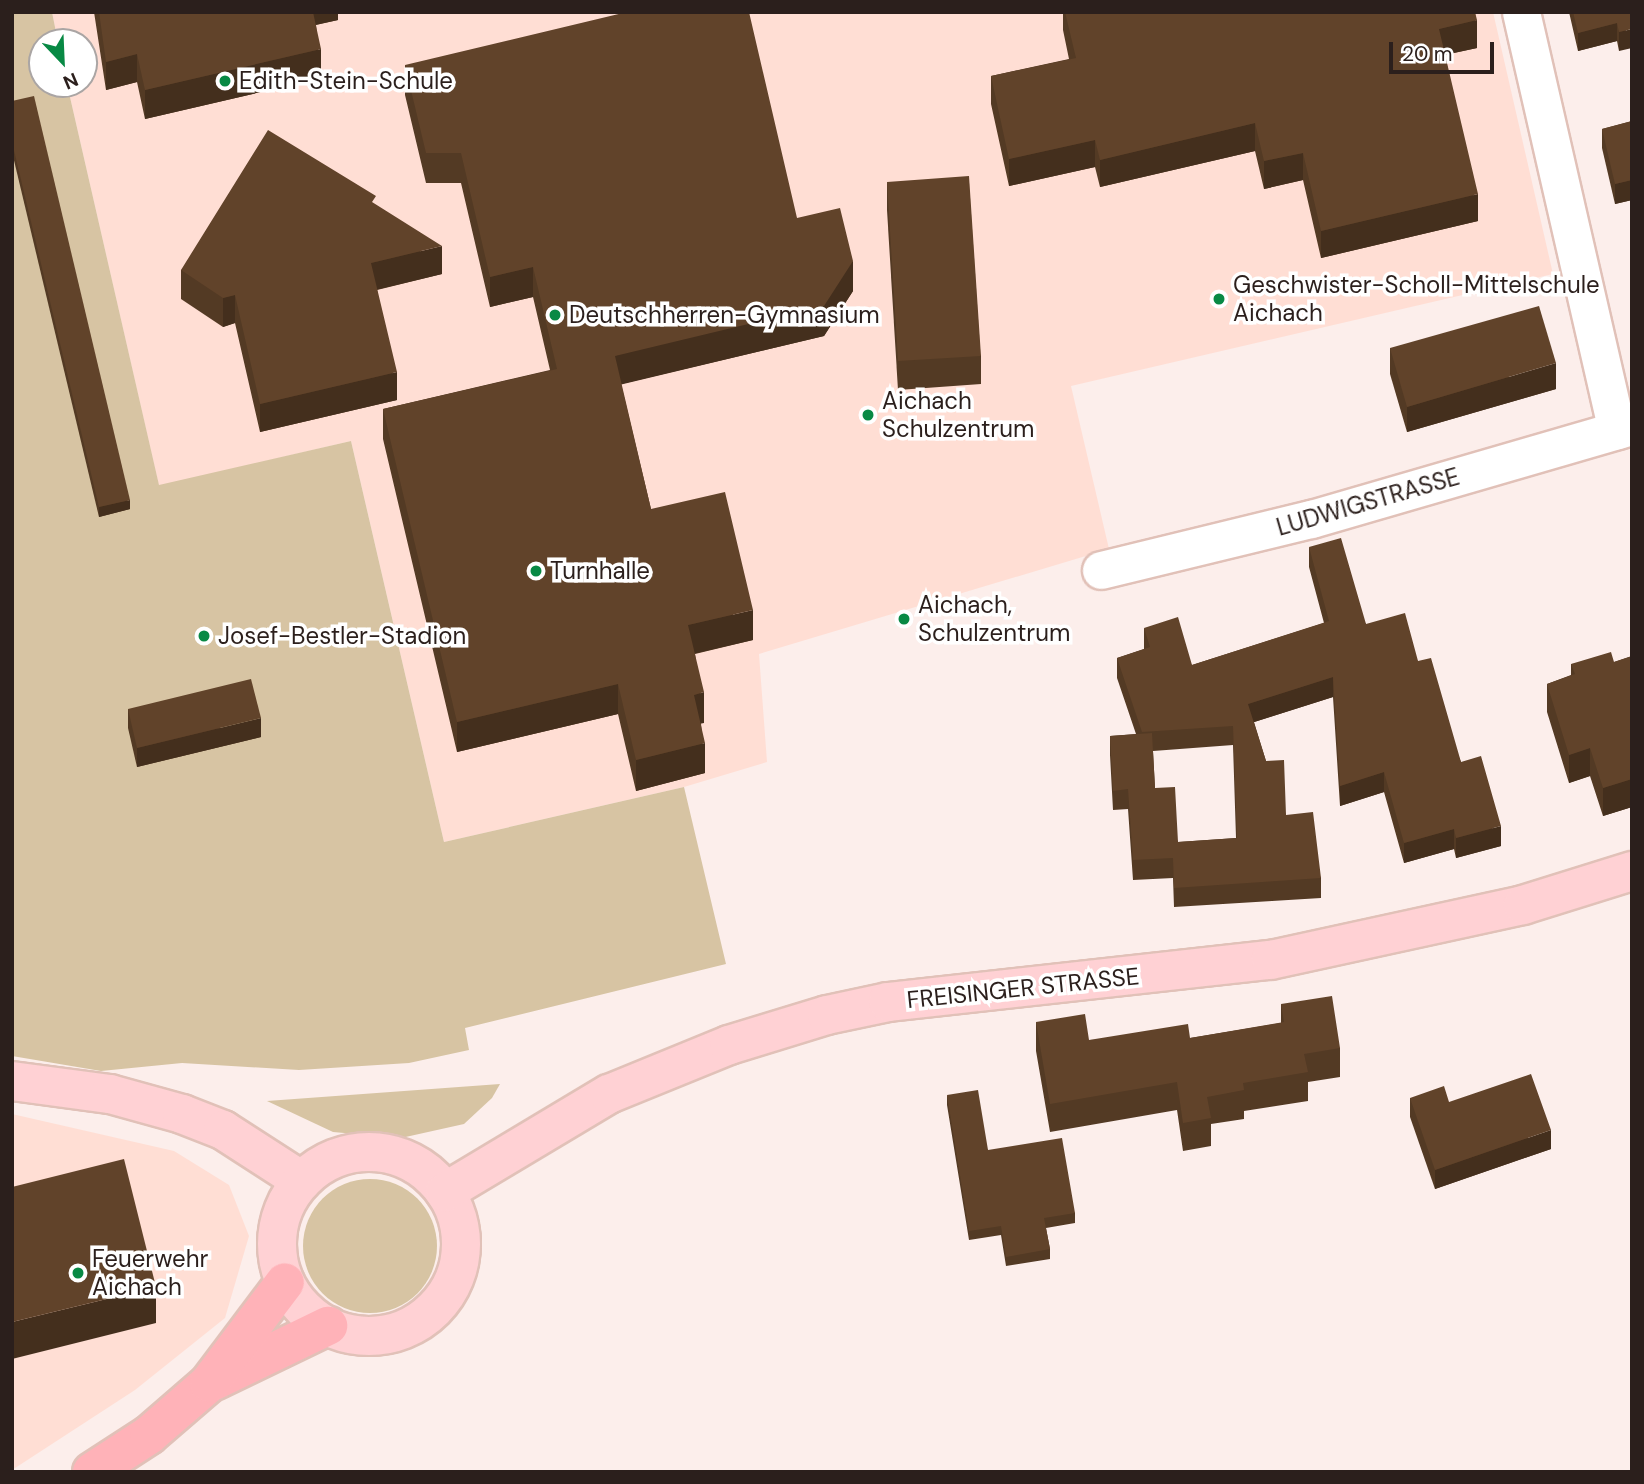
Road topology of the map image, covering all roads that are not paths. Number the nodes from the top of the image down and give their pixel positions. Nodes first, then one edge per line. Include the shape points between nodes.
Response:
1 (1521, 12) edge
2 (1625, 428) edge
3 (1101, 570) dead end
4 (1632, 871) edge
5 (12, 1081) edge
6 (302, 1181) junction
7 (445, 1192) junction
8 (285, 1282) junction
9 (328, 1326) junction
10 (209, 1383) junction
11 (92, 1472) edge

1 - 2 street
2 - 3 street, LUDWIGSTRASSE via 1311,519
4 - 7 main road, FREISINGER STRASSE via 1523,905 1271,960 888,1002 827,1014 729,1045 609,1094
5 - 6 main road via 110,1094 182,1114 223,1130
6 - 7 main road via 337,1158 372,1152 419,1166
6 - 8 main road via 278,1228 277,1248
7 - 9 main road via 458,1223 460,1256 448,1290 436,1306 417,1322 387,1334 349,1333
8 - 9 main road via 306,1311
8 - 10 highway
9 - 10 highway
10 - 11 highway via 149,1435

